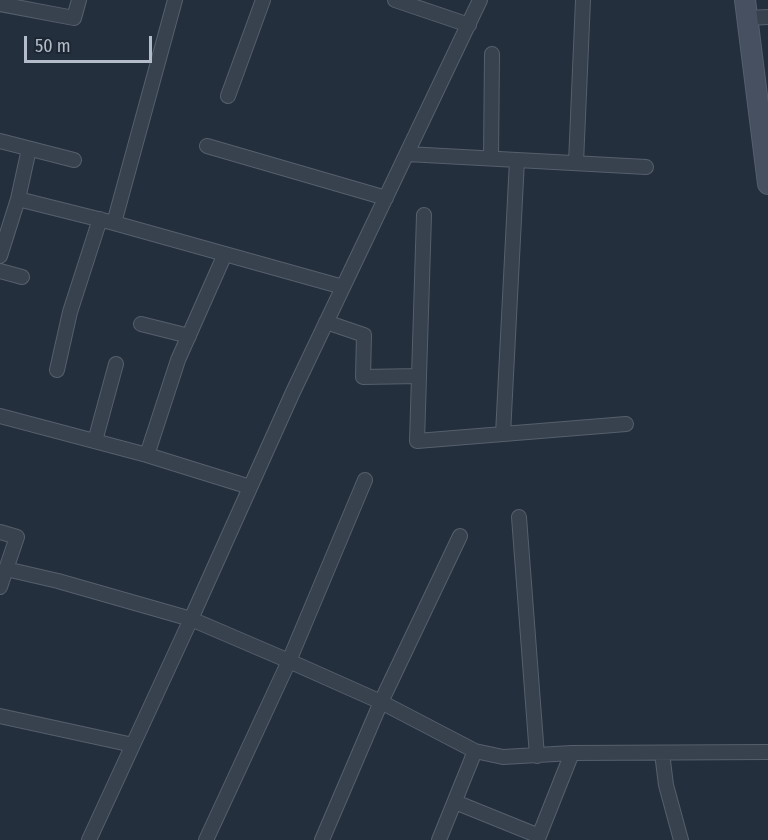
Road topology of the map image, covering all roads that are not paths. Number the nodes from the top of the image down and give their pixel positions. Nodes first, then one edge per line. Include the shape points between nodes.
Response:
1 (79, 0) edge
2 (175, 0) edge
3 (263, 0) edge
4 (395, 0) edge
5 (480, 0) edge
6 (583, 0) edge
7 (0, 4) edge
8 (746, 9) edge
9 (768, 17) edge
10 (468, 25) junction
11 (492, 54) dead end
12 (228, 96) dead end
13 (765, 129) edge
14 (0, 141) edge
15 (207, 146) dead end
16 (29, 149) junction
17 (407, 154) junction
18 (491, 158) junction
19 (516, 159) junction
20 (74, 160) dead end
21 (576, 163) junction
22 (646, 167) dead end
23 (768, 184) edge
24 (386, 198) junction
25 (18, 199) junction
26 (424, 215) dead end
27 (100, 219) junction
28 (114, 223) junction
29 (225, 254) junction
30 (0, 256) edge
31 (0, 271) edge
32 (21, 277) dead end
33 (343, 287) junction
34 (326, 322) junction
35 (141, 324) dead end
36 (189, 336) junction
37 (116, 364) dead end
38 (57, 370) dead end
39 (419, 376) junction
40 (0, 416) edge
41 (626, 424) dead end
42 (503, 434) junction
43 (95, 441) junction
44 (147, 455) junction
45 (365, 480) dead end
46 (250, 487) junction
47 (519, 517) dead end
48 (0, 532) edge
49 (460, 536) dead end
50 (6, 569) junction
51 (0, 587) edge
52 (191, 619) junction
53 (289, 661) junction
54 (381, 702) junction
55 (0, 716) edge
56 (133, 746) junction
57 (475, 751) junction
58 (768, 752) edge
59 (572, 753) junction
60 (662, 753) junction
61 (537, 756) junction
62 (455, 802) junction
63 (89, 840) edge
64 (206, 840) edge
65 (322, 840) edge
66 (439, 840) edge
67 (681, 840) edge

1 - 7 street via 74,18
2 - 28 street
3 - 12 street
4 - 10 street
5 - 10 street
6 - 21 street
8 - 9 street
8 - 13 street
10 - 17 street
11 - 18 street
13 - 23 street
14 - 16 street
15 - 24 street
16 - 20 street
16 - 25 street
17 - 18 street
17 - 24 street
18 - 19 street
19 - 21 street
19 - 42 street
21 - 22 street
24 - 33 street
25 - 27 street
25 - 30 street
26 - 39 street
27 - 28 street
27 - 38 street via 70,312
28 - 29 street
29 - 33 street
29 - 36 street
31 - 32 street
33 - 34 street
34 - 39 street via 364,334 363,376
34 - 46 street
35 - 36 street
36 - 44 street
37 - 43 street
39 - 42 street via 417,441
40 - 43 street
41 - 42 street
43 - 44 street
44 - 46 street
45 - 53 street
46 - 52 street
47 - 61 street
48 - 50 street via 17,537
49 - 54 street
50 - 51 street
50 - 52 street
52 - 53 street
52 - 56 street
53 - 54 street
53 - 64 street
54 - 57 street
54 - 65 street
55 - 56 street
56 - 63 street
57 - 61 street via 503,757
57 - 62 street
58 - 60 street
59 - 60 street
59 - 61 street
59 - 62 street via 539,836
60 - 67 street
62 - 66 street

